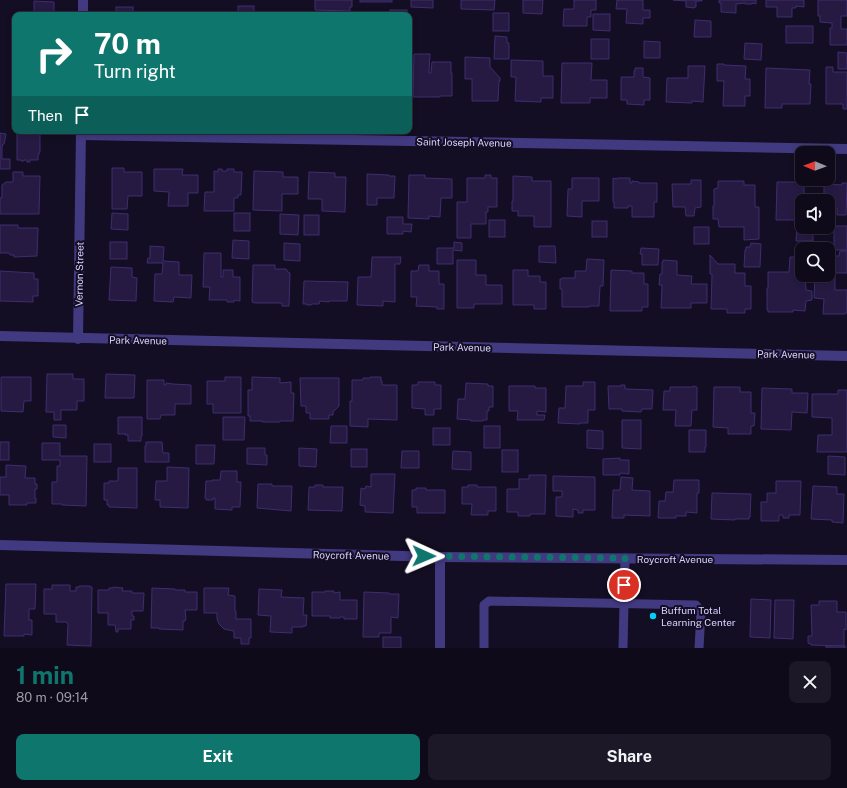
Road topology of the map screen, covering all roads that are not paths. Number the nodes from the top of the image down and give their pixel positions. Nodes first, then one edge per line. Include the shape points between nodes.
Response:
1 (84, 0) edge
2 (83, 12) edge
3 (81, 134) edge
4 (129, 134) edge
5 (847, 149) edge
6 (0, 336) edge
7 (78, 339) junction
8 (847, 356) edge
9 (0, 545) edge
10 (440, 557) junction
11 (625, 558) junction
12 (847, 560) edge
13 (623, 604) junction
14 (440, 648) edge
15 (484, 648) edge
16 (623, 648) edge
17 (699, 648) edge

1 - 2 street
3 - 7 street, Vernon Street
4 - 5 street, Saint Joseph Avenue
6 - 7 street
7 - 8 street, Park Avenue
9 - 10 street, Roycroft Avenue
10 - 11 street, Roycroft Avenue
10 - 14 street
11 - 12 street, Roycroft Avenue
11 - 13 lane
13 - 15 lane via 489,601 484,605
13 - 16 lane
13 - 17 lane via 696,605 700,612

